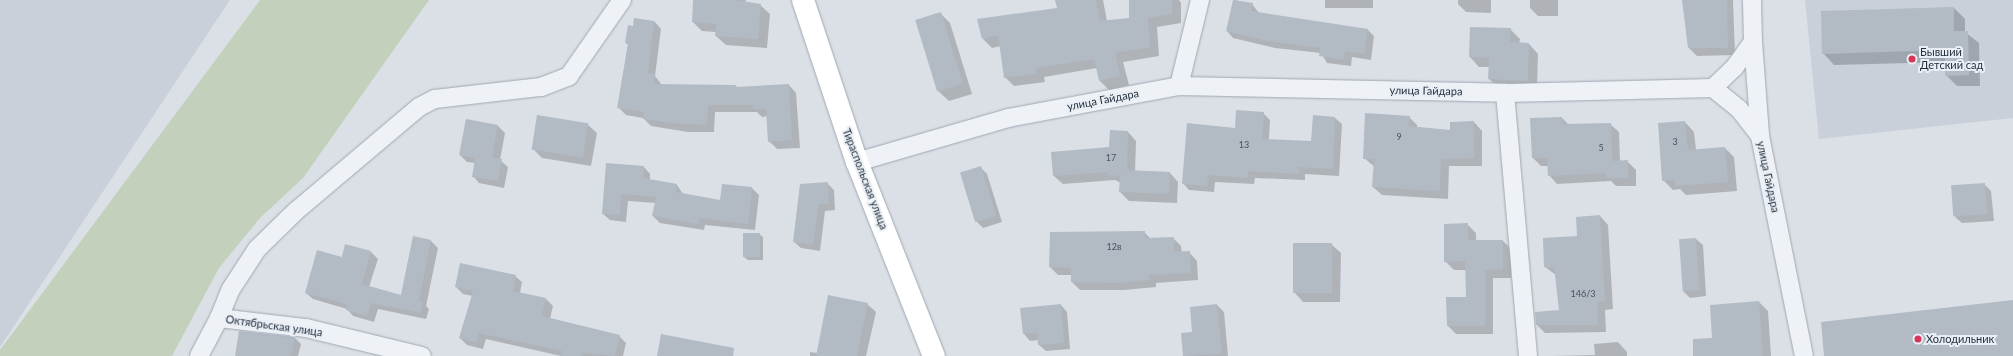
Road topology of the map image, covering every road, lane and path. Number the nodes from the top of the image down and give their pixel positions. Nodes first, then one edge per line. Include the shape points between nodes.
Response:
1 (622, 0) edge
2 (803, 0) edge
3 (1200, 0) edge
4 (1752, 0) edge
5 (1753, 42) junction
6 (1179, 86) junction
7 (1713, 88) junction
8 (1504, 93) junction
9 (1760, 136) junction
10 (857, 162) junction
11 (219, 318) junction
12 (199, 356) edge
13 (422, 356) edge
14 (934, 356) edge
15 (1528, 356) edge
16 (1804, 356) edge

1 - 11 street via 568,76 541,86 435,99 419,107 296,211 257,249 231,289
2 - 10 street, Тираспольская улица
3 - 6 street
4 - 5 street
5 - 7 street via 1734,68
5 - 9 street
6 - 8 street, улица Гайдара
6 - 10 street, улица Гайдара via 1008,118
7 - 8 street, улица Гайдара
7 - 9 street, улица Гайдара via 1739,109
8 - 15 street
9 - 16 street, улица Гайдара
10 - 14 street, Тираспольская улица
11 - 12 street
11 - 13 street, Октябрьская улица via 306,328

